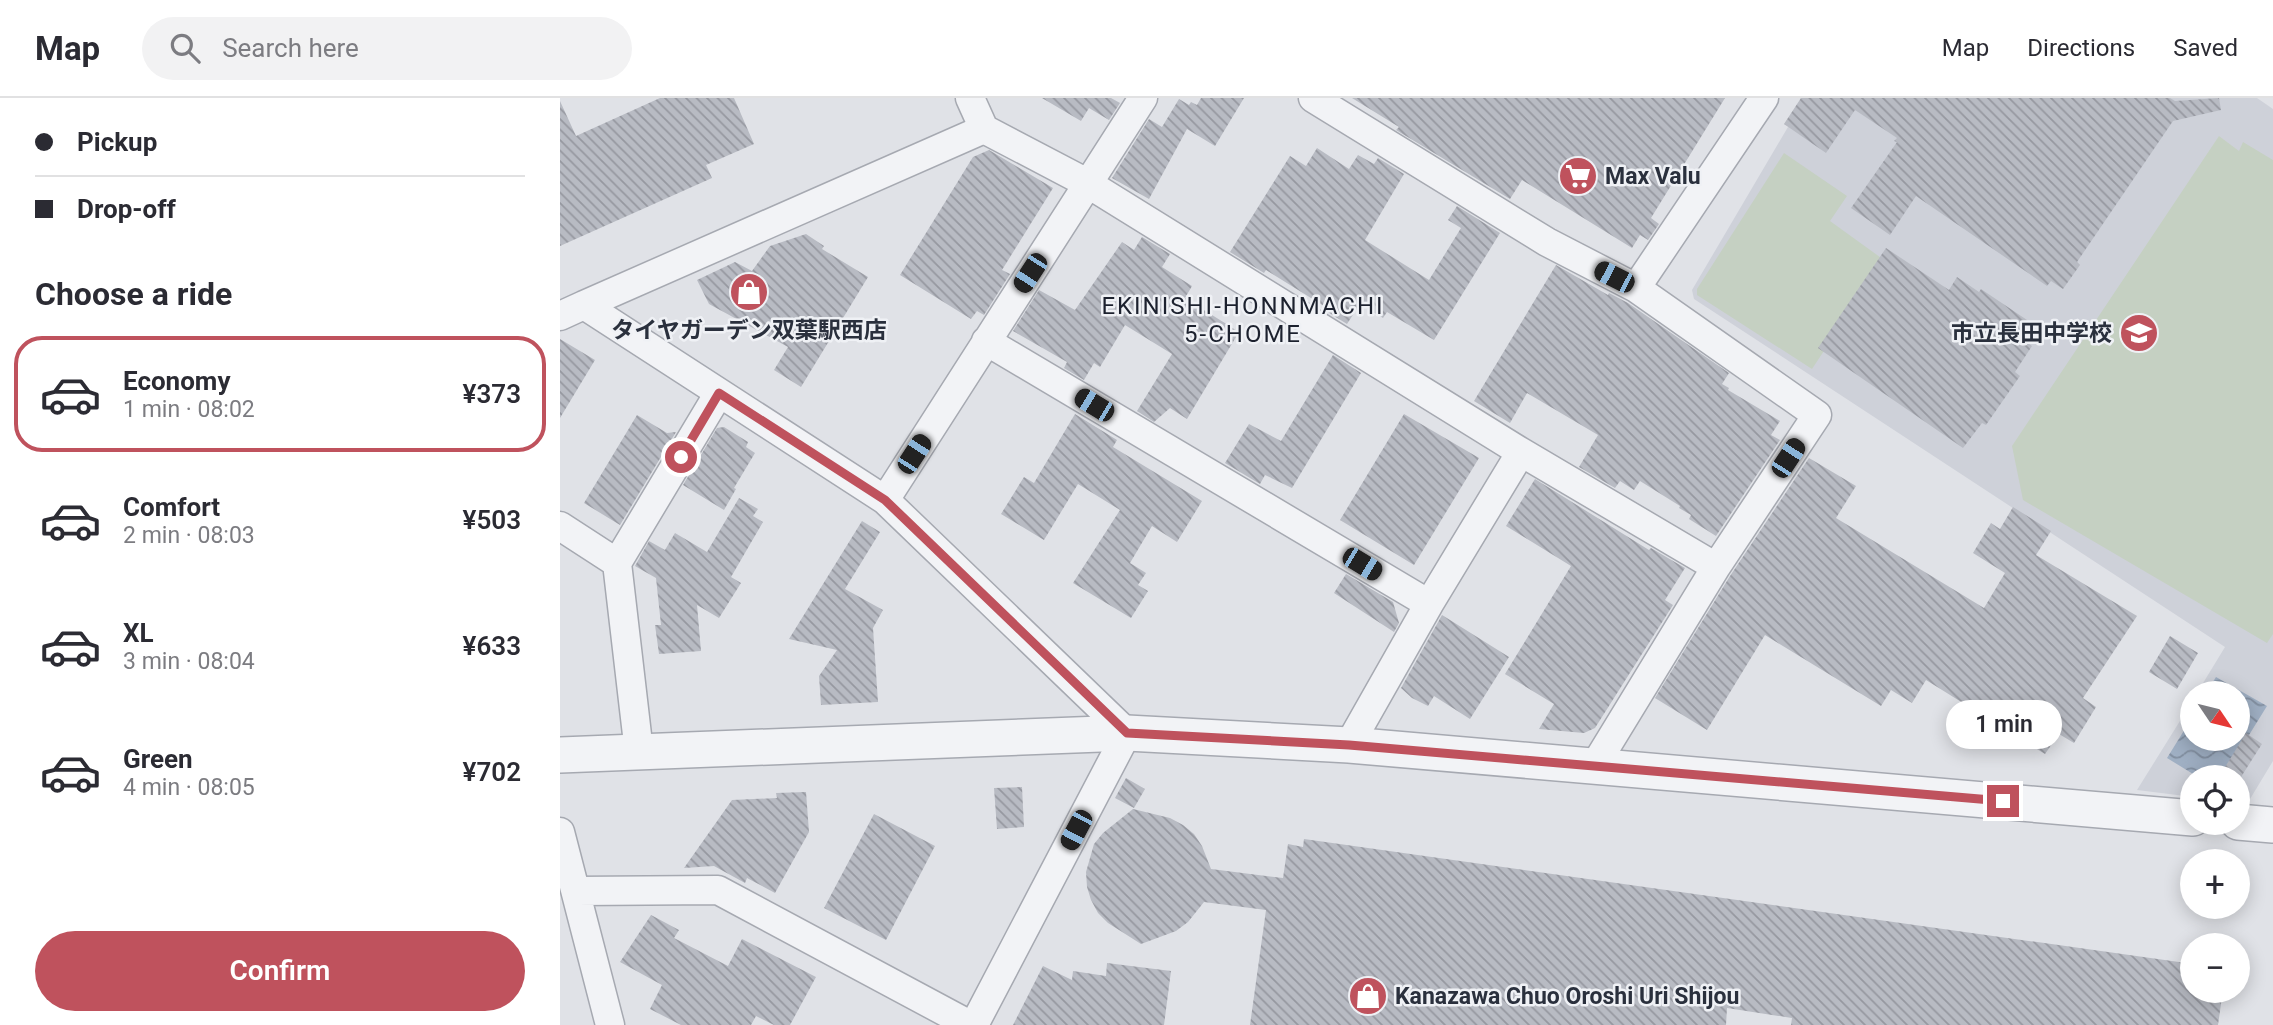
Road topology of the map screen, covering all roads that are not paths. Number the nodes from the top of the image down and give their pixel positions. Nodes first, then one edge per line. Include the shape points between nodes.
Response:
1 (970, 98) edge
2 (1143, 98) edge
3 (1313, 98) edge
4 (1764, 98) edge
5 (984, 129) junction
6 (1087, 183) junction
7 (1636, 288) junction
8 (572, 310) edge
9 (986, 341) junction
10 (719, 393) junction
11 (1521, 452) junction
12 (885, 500) junction
13 (560, 526) edge
14 (617, 563) junction
15 (1716, 567) junction
16 (1430, 604) junction
17 (1127, 733) junction
18 (1349, 745) junction
19 (639, 752) junction
20 (560, 755) edge
21 (1595, 765) junction
22 (2180, 817) edge
23 (2250, 823) edge
24 (2273, 825) edge
25 (560, 832) edge
26 (577, 891) junction
27 (610, 1025) edge
28 (972, 1025) edge

1 - 5 street
2 - 6 street
3 - 7 street via 1547,242
4 - 7 street
5 - 6 street
5 - 8 street
6 - 9 street
6 - 11 street
7 - 15 street via 1817,415
8 - 10 street
9 - 12 street
9 - 16 street
10 - 12 street
10 - 14 street
11 - 15 street
11 - 16 street
12 - 17 street
13 - 14 street
14 - 19 street
15 - 21 street
16 - 18 street
17 - 18 street
17 - 19 street
17 - 28 street
18 - 21 street
19 - 20 street
21 - 22 street
23 - 24 street
25 - 26 street
26 - 27 street
26 - 28 street via 718,890

